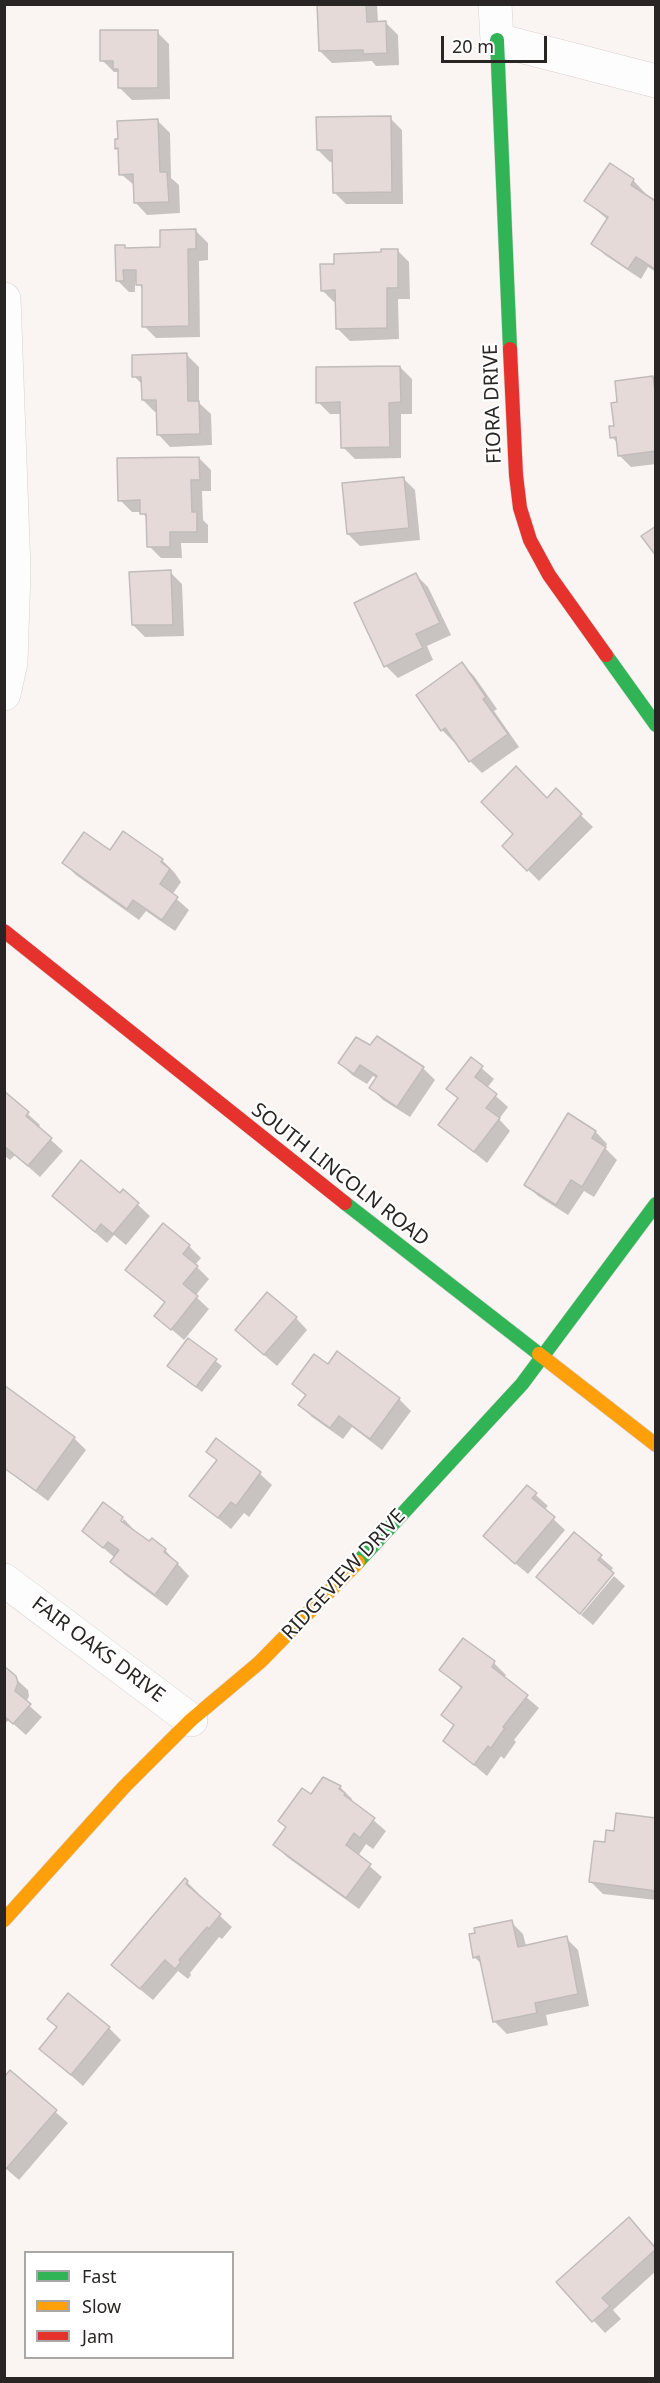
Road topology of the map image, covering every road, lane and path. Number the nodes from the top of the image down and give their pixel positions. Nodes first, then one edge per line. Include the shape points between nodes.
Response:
1 (495, 4) edge
2 (497, 40) junction
3 (656, 81) edge
4 (4, 299) edge
5 (4, 694) edge
6 (656, 725) edge
7 (4, 931) edge
8 (656, 1204) edge
9 (544, 1356) junction
10 (656, 1444) edge
11 (4, 1580) edge
12 (191, 1720) junction
13 (4, 1920) edge

1 - 2 street
2 - 3 street
2 - 6 street, FIORA DRIVE via 520,508 530,540 549,575
4 - 5 street via 14,570 11,662
7 - 9 street, SOUTH LINCOLN ROAD via 248,1128
8 - 9 street, RIDGEVIEW DRIVE
9 - 10 street, SOUTH LINCOLN ROAD
9 - 12 street, RIDGEVIEW DRIVE via 320,1603 260,1662
11 - 12 street, FAIR OAKS DRIVE
12 - 13 street, RIDGEVIEW DRIVE via 124,1787

